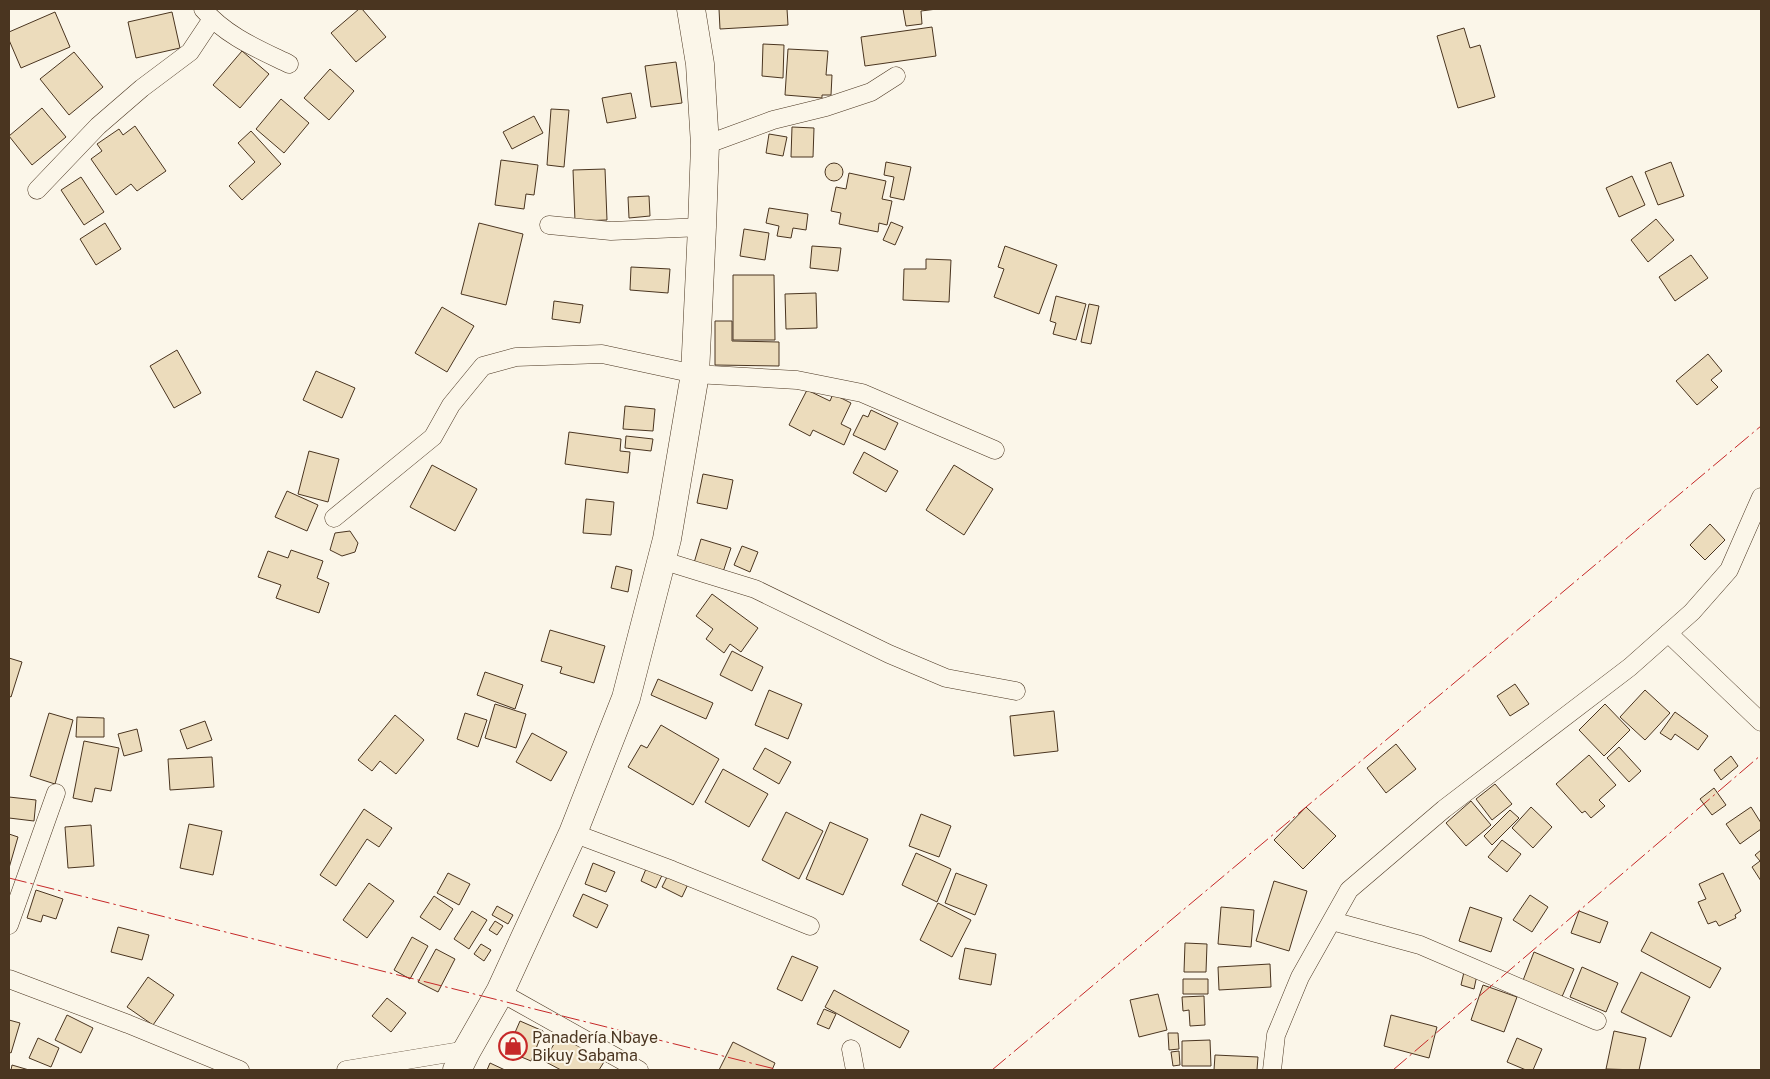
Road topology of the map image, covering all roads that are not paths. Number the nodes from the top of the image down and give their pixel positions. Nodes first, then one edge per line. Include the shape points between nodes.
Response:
1 (691, 9) edge
2 (208, 14) edge
3 (289, 64) dead end
4 (896, 76) dead end
5 (705, 145) junction
6 (37, 190) dead end
7 (549, 225) dead end
8 (702, 227) junction
9 (695, 374) junction
10 (994, 450) dead end
11 (1761, 497) edge
12 (334, 518) dead end
13 (661, 560) junction
14 (1668, 633) junction
15 (1016, 691) dead end
16 (1761, 722) edge
17 (56, 793) dead end
18 (573, 833) junction
19 (1332, 921) junction
20 (9, 925) edge
21 (810, 926) dead end
22 (9, 979) edge
23 (500, 992) junction
24 (1597, 1021) dead end
25 (851, 1048) dead end
26 (462, 1060) edge
27 (240, 1070) edge
28 (346, 1070) edge
29 (638, 1070) edge
30 (855, 1070) edge
31 (1272, 1070) edge

1 - 5 main road via 700,64
2 - 3 street via 238,39
2 - 6 street via 190,52 98,126
4 - 5 street via 871,92 773,120
5 - 8 main road
7 - 8 street via 611,231
8 - 9 main road
9 - 10 street via 797,380 862,394
9 - 12 street via 602,354 516,357 483,366 451,405 433,437
9 - 13 main road
11 - 14 street via 1729,570 1692,612
13 - 15 street via 755,589 946,678
13 - 18 main road via 626,698
14 - 16 street
14 - 19 street via 1630,667 1400,846 1349,890
17 - 20 street
18 - 21 street
18 - 23 main road
19 - 24 street via 1420,945
19 - 31 street via 1300,977 1276,1035
22 - 27 street
23 - 26 main road
23 - 29 street
25 - 30 street
26 - 28 street

